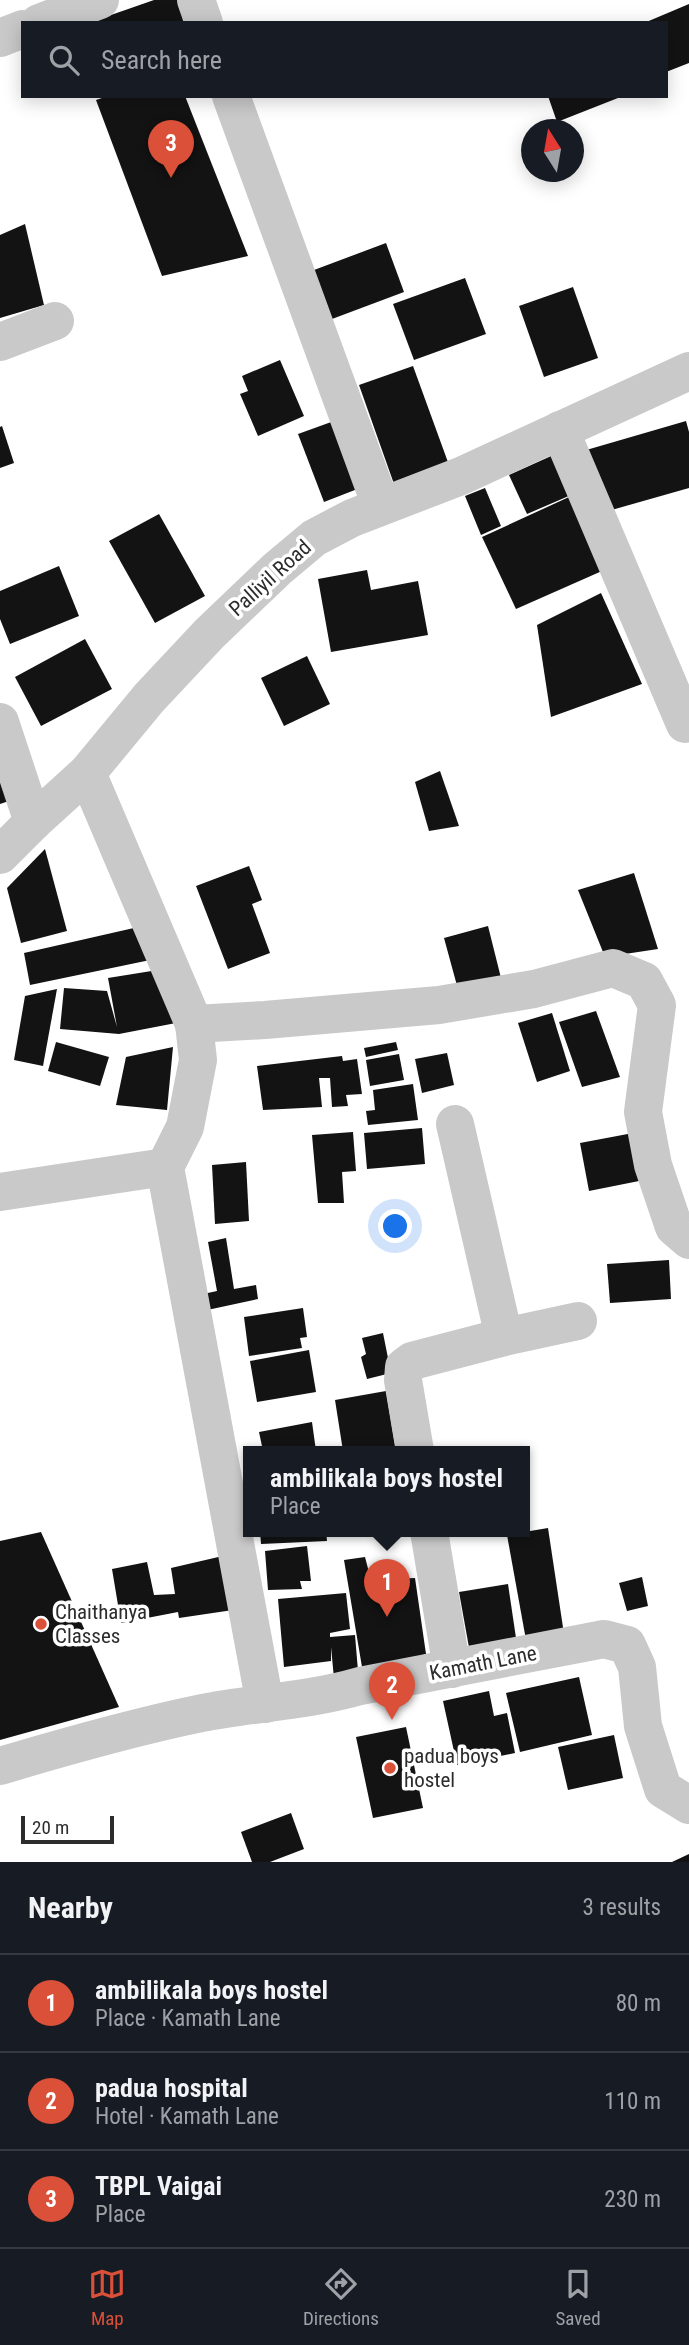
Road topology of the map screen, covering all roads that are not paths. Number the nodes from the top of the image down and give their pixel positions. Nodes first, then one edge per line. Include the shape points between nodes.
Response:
1 (100, 0) edge
2 (196, 0) edge
3 (44, 21) edge
4 (203, 21) edge
5 (21, 30) edge
6 (0, 37) edge
7 (232, 98) edge
8 (55, 321) dead end
9 (0, 342) edge
10 (689, 371) edge
11 (560, 430) junction
12 (381, 506) junction
13 (0, 722) edge
14 (685, 724) dead end
15 (87, 773) junction
16 (33, 822) junction
17 (0, 855) edge
18 (194, 1024) junction
19 (455, 1124) dead end
20 (165, 1167) junction
21 (0, 1192) edge
22 (689, 1240) edge
23 (578, 1321) dead end
24 (504, 1336) junction
25 (414, 1446) edge
26 (430, 1537) edge
27 (452, 1670) junction
28 (265, 1704) junction
29 (0, 1766) edge
30 (689, 1805) edge

1 - 3 street
2 - 4 street
5 - 6 street
7 - 12 street
8 - 9 street
10 - 11 street, Palliyil Road
11 - 12 street, Palliyil Road via 461,476
11 - 14 street
12 - 15 street, Palliyil Road via 314,538 277,569 149,698
13 - 16 street
15 - 16 street, Palliyil Road
15 - 18 street
16 - 17 street, Palliyil Road
18 - 20 street via 198,1060 185,1127
18 - 22 street via 439,1004 534,989 613,968 644,981 657,1005 643,1112 653,1165 674,1227
19 - 24 street
20 - 21 street
20 - 28 street
23 - 24 street
24 - 25 street via 404,1367
26 - 27 street
27 - 28 street, Kamath Lane
27 - 30 street, Kamath Lane via 604,1639 627,1645 637,1667 643,1726 663,1789
28 - 29 street, Kamath Lane via 203,1713

